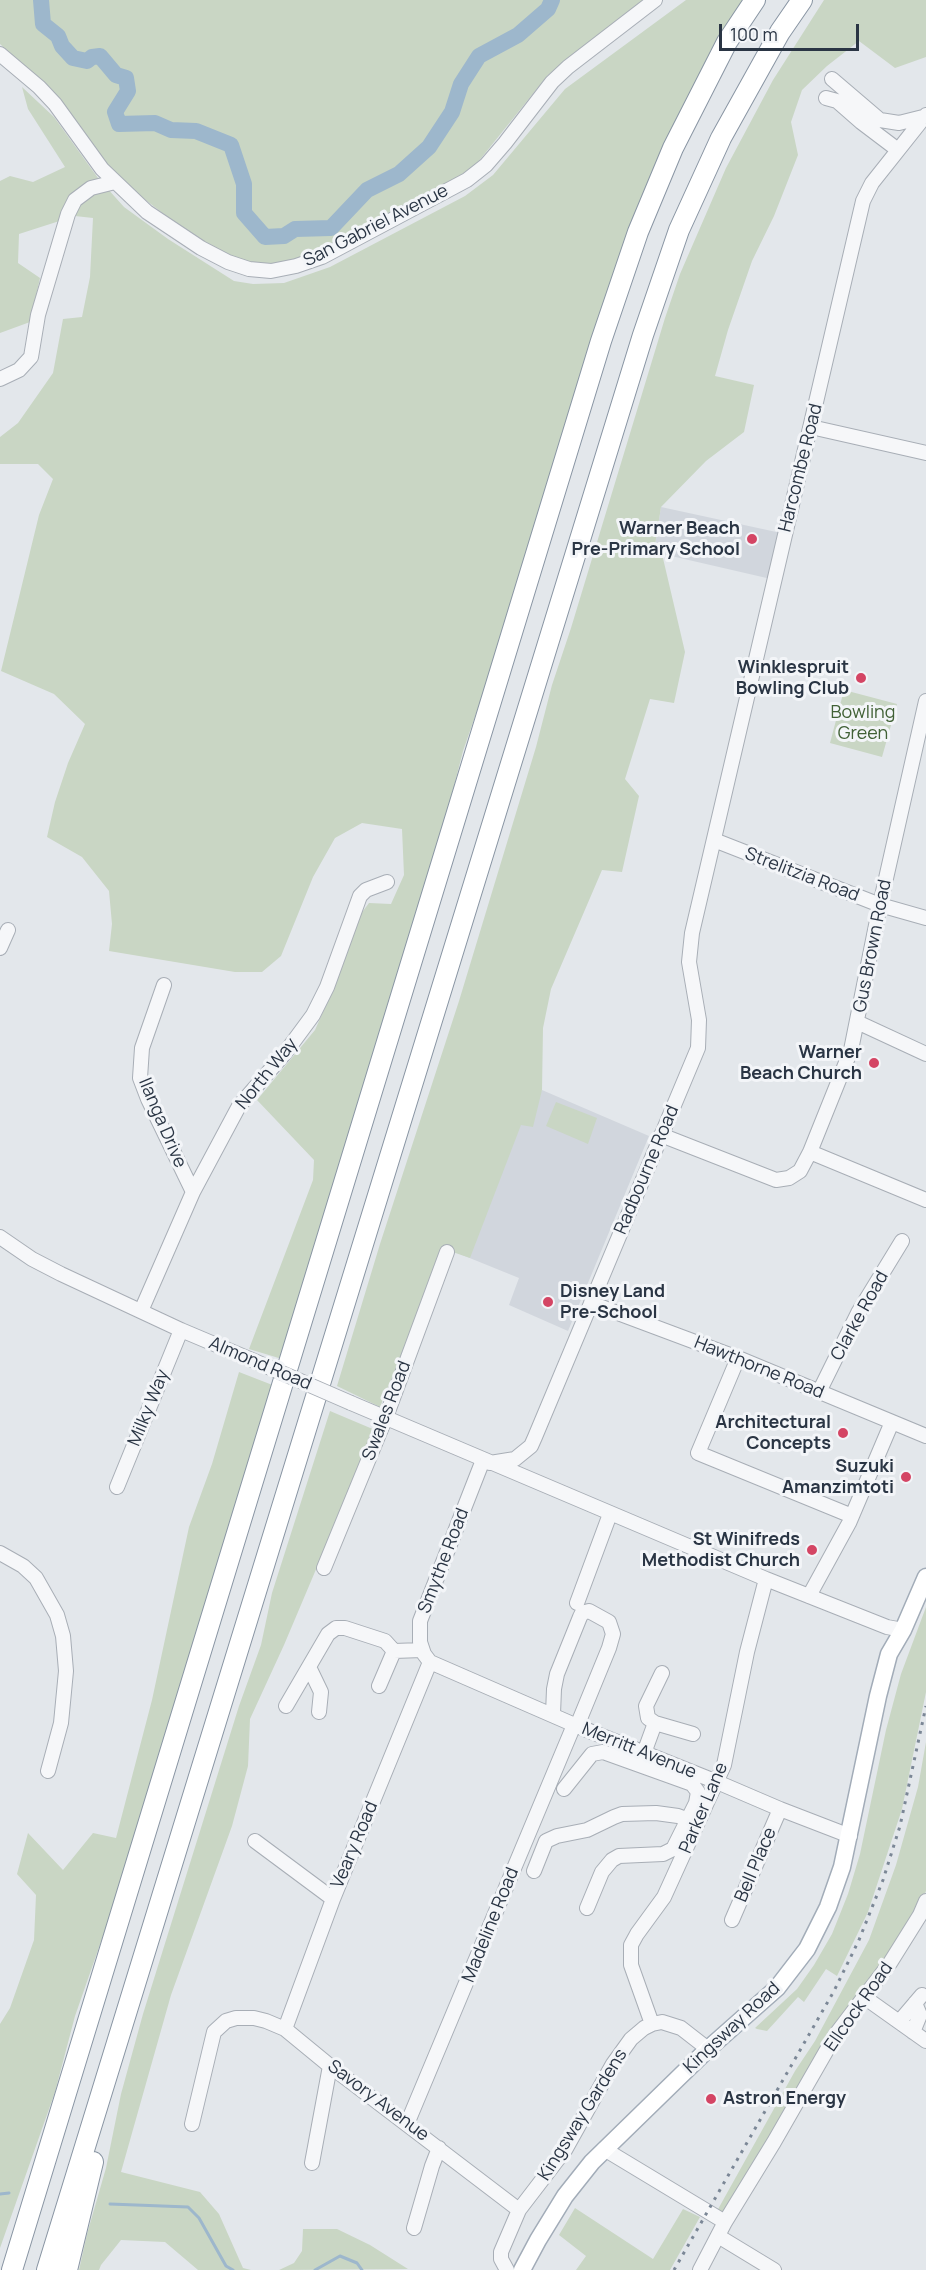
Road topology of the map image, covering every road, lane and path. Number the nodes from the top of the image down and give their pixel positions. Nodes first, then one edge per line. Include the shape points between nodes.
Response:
1 (656, 0) edge
2 (755, 0) edge
3 (802, 0) edge
4 (0, 54) edge
5 (831, 79) dead end
6 (826, 98) dead end
7 (925, 116) edge
8 (898, 150) junction
9 (115, 182) junction
10 (0, 379) edge
11 (811, 428) junction
12 (926, 453) edge
13 (926, 701) edge
14 (920, 758) edge
15 (714, 840) junction
16 (387, 882) dead end
17 (880, 905) junction
18 (926, 918) edge
19 (8, 930) dead end
20 (0, 948) edge
21 (164, 985) dead end
22 (857, 1022) junction
23 (926, 1053) edge
24 (661, 1135) junction
25 (810, 1152) junction
26 (193, 1192) junction
27 (926, 1200) edge
28 (0, 1237) edge
29 (902, 1242) dead end
30 (447, 1252) dead end
31 (591, 1303) junction
32 (141, 1311) junction
33 (181, 1330) junction
34 (738, 1358) junction
35 (819, 1392) junction
36 (386, 1417) junction
37 (892, 1422) junction
38 (926, 1436) edge
39 (531, 1446) junction
40 (487, 1461) junction
41 (526, 1479) junction
42 (117, 1487) dead end
43 (610, 1514) junction
44 (852, 1516) junction
45 (0, 1553) edge
46 (324, 1569) dead end
47 (926, 1577) edge
48 (766, 1579) junction
49 (809, 1596) junction
50 (577, 1603) dead end
51 (903, 1630) junction
52 (422, 1650) junction
53 (394, 1651) junction
54 (430, 1662) junction
55 (309, 1667) junction
56 (662, 1673) dead end
57 (380, 1686) dead end
58 (286, 1706) dead end
59 (319, 1712) dead end
60 (553, 1714) junction
61 (655, 1723) junction
62 (575, 1726) junction
63 (693, 1734) dead end
64 (644, 1752) junction
65 (48, 1771) dead end
66 (717, 1782) junction
67 (564, 1789) dead end
68 (780, 1809) junction
69 (692, 1822) junction
70 (850, 1836) junction
71 (255, 1841) dead end
72 (534, 1871) dead end
73 (333, 1899) junction
74 (926, 1901) edge
75 (587, 1908) dead end
76 (732, 1920) dead end
77 (864, 1997) junction
78 (124, 2019) junction
79 (899, 2022) junction
80 (652, 2024) junction
81 (285, 2029) junction
82 (84, 2031) junction
83 (913, 2032) junction
84 (926, 2041) edge
85 (708, 2049) junction
86 (330, 2066) junction
87 (192, 2124) dead end
88 (407, 2124) junction
89 (440, 2148) junction
90 (604, 2149) junction
91 (312, 2163) dead end
92 (519, 2210) junction
93 (725, 2222) junction
94 (414, 2228) dead end
95 (718, 2236) junction
96 (1, 2270) edge
97 (12, 2270) edge
98 (47, 2270) edge
99 (67, 2270) edge
100 (507, 2270) edge
101 (522, 2270) edge
102 (700, 2270) edge
103 (774, 2270) edge

1 - 9 street, San Gabriel Avenue via 552,82 486,165 467,180 314,260 272,271 228,262 147,212
2 - 82 highway via 727,42 673,148 638,232 601,341
3 - 78 highway via 721,138 679,230 646,324
4 - 9 street, San Gabriel Avenue via 55,104
5 - 7 street via 880,120 899,123
6 - 8 street via 837,100
7 - 8 street, Harcombe Road
8 - 11 street, Harcombe Road via 863,201
9 - 10 street via 91,188 75,200 38,315 31,357 19,370
11 - 12 street
11 - 15 street, Harcombe Road
13 - 14 street, Gus Brown Road
14 - 17 street, Gus Brown Road
15 - 17 street, Strelitzia Road
15 - 24 street, Radbourne Road via 690,943 689,962 699,1020 698,1047
16 - 26 street, North Way via 360,896 313,1015 240,1106
17 - 18 street, Strelitzia Road
17 - 22 street, Gus Brown Road
19 - 20 street
21 - 26 street, Ilanga Drive via 142,1048 140,1078
22 - 23 street
22 - 25 street, Gus Brown Road via 851,1050
24 - 25 street, Gus Brown Road via 782,1180 800,1171
24 - 31 street, Radbourne Road
25 - 27 street
26 - 32 street, North Way
28 - 32 street, Almond Road via 32,1259
29 - 35 street, Clarke Road via 858,1313
30 - 36 street, Swales Road
31 - 34 street, Hawthorne Road
31 - 39 street, Radbourne Road
32 - 33 street, Almond Road
33 - 36 street, Almond Road, bridge
33 - 42 street, Milky Way
34 - 35 street, Hawthorne Road
34 - 44 street via 698,1453
35 - 37 street, Hawthorne Road
36 - 40 street, Almond Road
36 - 46 street, Swales Road
37 - 38 street, Hawthorne Road
37 - 44 street
39 - 40 street via 515,1459
39 - 41 street via 525,1463
40 - 41 street, Almond Road
40 - 52 street, Smythe Road via 420,1621
41 - 43 street, Almond Road
43 - 48 street, Almond Road
43 - 50 street
44 - 49 street
45 - 65 street via 36,1578 57,1615 63,1636 66,1671 62,1723
47 - 51 main road, Kingsway Road
48 - 49 street, Almond Road
48 - 66 street, Parker Lane
49 - 51 street, Almond Road
51 - 70 main road, Kingsway Road via 889,1654 878,1696
52 - 53 street
52 - 54 street
53 - 55 street via 385,1641 340,1627 328,1634
53 - 57 street
54 - 60 street, Merritt Avenue
54 - 73 street, Veary Road
55 - 58 street
55 - 59 street via 321,1692
56 - 61 street via 646,1706 648,1718
60 - 62 street, Merritt Avenue
60 - 62 street, Madeline Road via 557,1674 582,1613 589,1611 609,1622 613,1634
61 - 63 street
61 - 64 street
62 - 64 street, Merritt Avenue
62 - 88 street, Madeline Road
64 - 66 street, Merritt Avenue
66 - 68 street, Merritt Avenue
66 - 69 street, Parker Lane
67 - 69 street via 592,1755 608,1752 695,1786 698,1797
68 - 70 street, Merritt Avenue
68 - 76 street, Bell Place
69 - 72 street via 656,1813 622,1814 587,1830 551,1838
69 - 75 street via 668,1852 612,1860 602,1872
69 - 80 street, Parker Lane via 664,1897 631,1945 631,1965
70 - 85 main road, Kingsway Road via 828,1907 807,1949 777,1988
71 - 73 street
73 - 81 street, Veary Road
74 - 77 street, Ellcock Road via 900,1949
77 - 79 street
77 - 93 street, Ellcock Road via 836,2034
78 - 98 highway
78 - 99 highway via 122,2043
79 - 83 street
79 - 83 street via 918,1999 920,2015
80 - 85 street via 662,2022 681,2028
80 - 92 street, Kingsway Gardens via 632,2039 613,2064 565,2150
81 - 86 street, Savory Avenue
81 - 87 street, Savory Avenue via 254,2018 226,2021 214,2032
82 - 96 highway via 71,2058
82 - 97 highway
83 - 84 street
85 - 90 main road, Kingsway Road
86 - 88 street, Savory Avenue
86 - 91 street
88 - 89 street, Savory Avenue
89 - 92 street, Savory Avenue
89 - 94 street
90 - 93 street
90 - 101 main road, Kingsway Road via 565,2196
92 - 100 street, Kingsway Gardens via 501,2252
93 - 95 street, Ellcock Road
95 - 102 street, Ellcock Road
95 - 103 street

